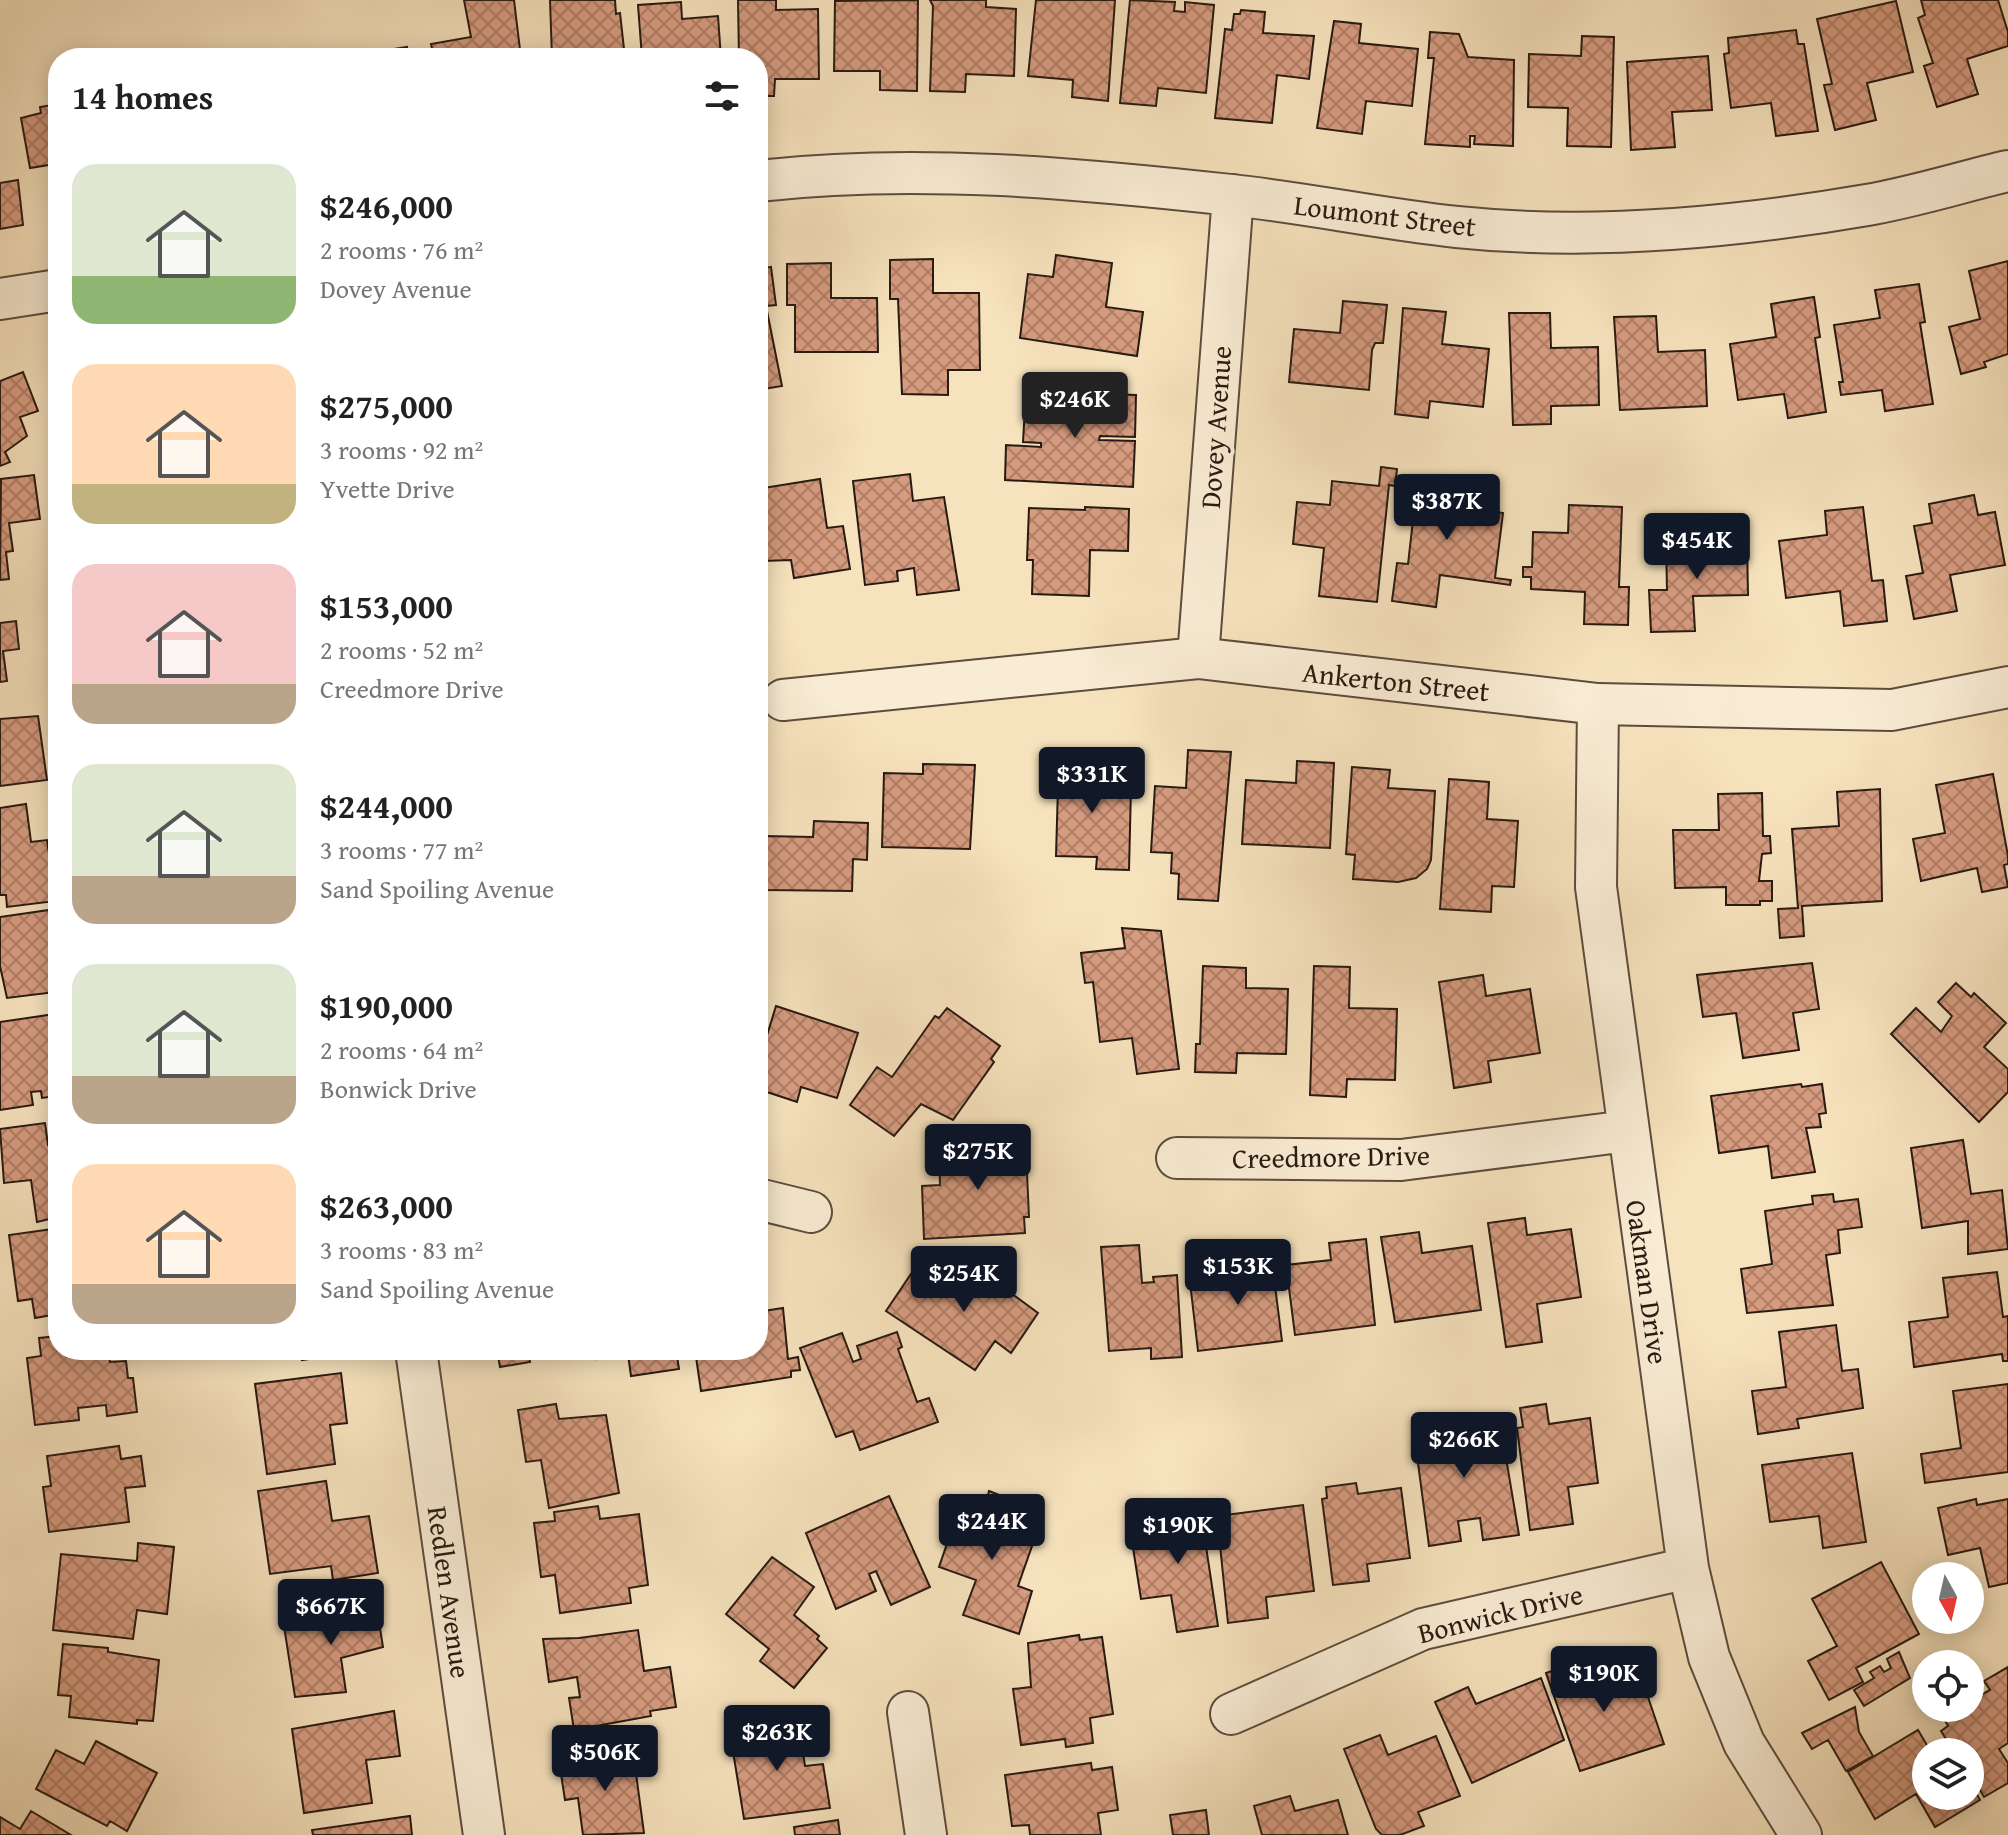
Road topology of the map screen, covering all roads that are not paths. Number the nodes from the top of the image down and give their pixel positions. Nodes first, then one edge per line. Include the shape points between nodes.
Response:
1 (2008, 171) edge
2 (768, 180) edge
3 (1233, 195) junction
4 (48, 292) edge
5 (0, 299) edge
6 (1198, 658) junction
7 (2008, 687) edge
8 (783, 700) dead end
9 (1598, 704) junction
10 (1627, 1131) junction
11 (1177, 1158) dead end
12 (768, 1201) edge
13 (811, 1212) dead end
14 (417, 1360) edge
15 (1688, 1568) junction
16 (908, 1712) dead end
17 (1231, 1714) dead end
18 (484, 1835) edge
19 (926, 1835) edge
20 (1801, 1835) edge

1 - 3 street, Loumont Street via 1868,205 1675,229 1458,227
2 - 3 street, Loumont Street via 931,174
3 - 6 street, Dovey Avenue
4 - 5 street
6 - 8 street, Ankerton Street
6 - 9 street, Ankerton Street
7 - 9 street, Ankerton Street via 1892,710
9 - 10 street, Oakman Drive via 1596,887
10 - 11 street, Creedmore Drive via 1401,1160
10 - 15 street, Oakman Drive
12 - 13 street
14 - 18 street, Redlen Avenue
15 - 17 street, Bonwick Drive via 1423,1629
15 - 20 street, Oakman Drive via 1709,1657 1744,1743
16 - 19 street

